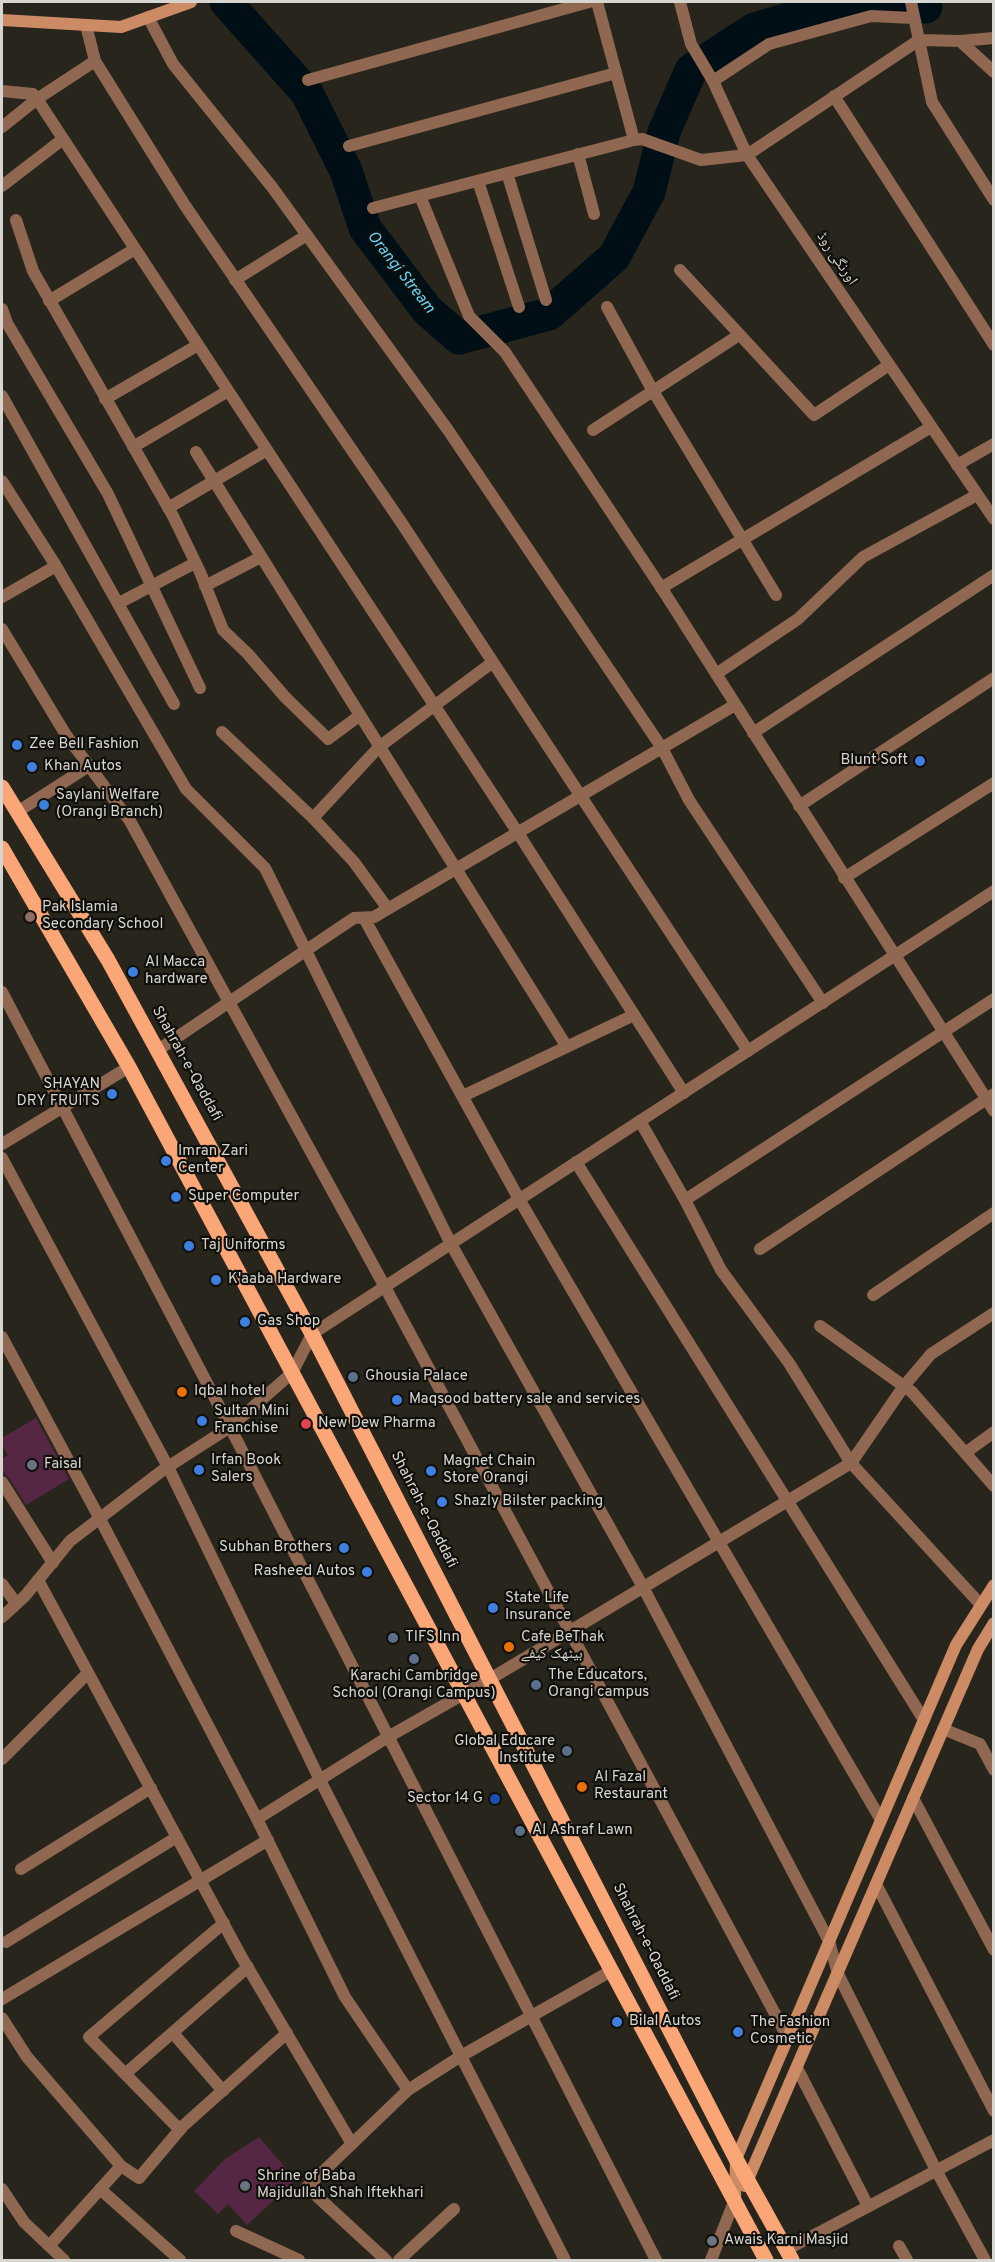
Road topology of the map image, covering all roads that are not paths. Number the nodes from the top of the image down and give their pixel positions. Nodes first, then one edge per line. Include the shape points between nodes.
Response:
1 (191, 2) edge
2 (589, 2) edge
3 (597, 2) edge
4 (680, 2) edge
5 (912, 11) edge
6 (147, 17) junction
7 (2, 20) edge
8 (86, 25) junction
9 (993, 38) edge
10 (919, 40) junction
11 (960, 41) junction
12 (95, 61) junction
13 (993, 72) edge
14 (616, 73) junction
15 (711, 77) junction
16 (308, 80) dead end
17 (2, 91) edge
18 (834, 96) junction
19 (37, 99) junction
20 (2, 127) edge
21 (63, 139) junction
22 (638, 139) junction
23 (349, 146) dead end
24 (578, 154) junction
25 (747, 155) junction
26 (507, 173) junction
27 (478, 181) junction
28 (2, 186) edge
29 (420, 196) junction
30 (993, 200) edge
31 (373, 208) dead end
32 (594, 214) dead end
33 (16, 220) dead end
34 (307, 235) junction
35 (135, 249) junction
36 (680, 270) dead end
37 (235, 280) junction
38 (546, 300) dead end
39 (50, 301) junction
40 (519, 307) dead end
41 (607, 307) dead end
42 (2, 314) edge
43 (739, 335) junction
44 (198, 345) junction
45 (993, 345) edge
46 (889, 365) junction
47 (228, 391) junction
48 (652, 392) junction
49 (2, 396) edge
50 (105, 399) junction
51 (931, 426) junction
52 (593, 430) dead end
53 (993, 444) edge
54 (133, 447) junction
55 (267, 450) junction
56 (196, 452) dead end
57 (957, 465) junction
58 (2, 481) edge
59 (214, 481) junction
60 (977, 495) junction
61 (168, 508) junction
62 (993, 519) edge
63 (742, 540) junction
64 (261, 557) junction
65 (195, 563) junction
66 (56, 566) junction
67 (993, 575) edge
68 (151, 586) junction
69 (205, 586) junction
70 (661, 588) junction
71 (776, 595) dead end
72 (2, 597) edge
73 (118, 603) junction
74 (2, 629) edge
75 (493, 662) junction
76 (716, 674) junction
77 (993, 678) edge
78 (200, 688) dead end
79 (174, 704) dead end
80 (735, 705) junction
81 (435, 706) junction
82 (359, 716) junction
83 (222, 732) dead end
84 (753, 733) junction
85 (379, 747) junction
86 (662, 748) junction
87 (89, 766) junction
88 (993, 783) edge
89 (2, 787) edge
90 (581, 796) junction
91 (798, 806) junction
92 (17, 812) junction
93 (313, 818) junction
94 (518, 833) junction
95 (2, 848) edge
96 (455, 870) junction
97 (844, 878) junction
98 (993, 891) edge
99 (387, 909) junction
100 (364, 918) junction
101 (306, 951) junction
102 (894, 957) junction
103 (2, 992) edge
104 (993, 999) edge
105 (229, 1003) junction
106 (823, 1003) junction
107 (634, 1015) junction
108 (942, 1032) junction
109 (567, 1047) junction
110 (158, 1050) junction
111 (748, 1051) junction
112 (129, 1067) junction
113 (684, 1093) junction
114 (463, 1096) junction
115 (989, 1096) edge
116 (63, 1108) junction
117 (993, 1111) edge
118 (640, 1121) junction
119 (2, 1144) edge
120 (2, 1158) edge
121 (576, 1162) junction
122 (519, 1199) junction
123 (685, 1200) junction
124 (993, 1213) edge
125 (451, 1244) junction
126 (760, 1249) dead end
127 (385, 1287) junction
128 (873, 1295) dead end
129 (993, 1312) edge
130 (820, 1326) dead end
131 (312, 1334) junction
132 (2, 1337) edge
133 (292, 1373) junction
134 (904, 1386) junction
135 (230, 1427) junction
136 (993, 1432) edge
137 (965, 1453) junction
138 (851, 1463) junction
139 (168, 1467) junction
140 (2, 1482) edge
141 (993, 1486) edge
142 (788, 1501) junction
143 (100, 1519) junction
144 (719, 1542) junction
145 (52, 1563) junction
146 (38, 1580) junction
147 (2, 1584) edge
148 (993, 1585) edge
149 (643, 1587) junction
150 (16, 1603) junction
151 (981, 1605) junction
152 (2, 1617) edge
153 (993, 1623) edge
154 (570, 1631) junction
155 (88, 1673) junction
156 (490, 1679) junction
157 (464, 1694) junction
158 (924, 1720) junction
159 (943, 1730) junction
160 (388, 1737) junction
161 (2, 1759) edge
162 (993, 1770) edge
163 (320, 1780) junction
164 (151, 1788) junction
165 (913, 1798) junction
166 (257, 1819) junction
167 (881, 1820) junction
168 (177, 1837) junction
169 (268, 1840) junction
170 (21, 1869) dead end
171 (200, 1880) junction
172 (876, 1884) junction
173 (224, 1923) junction
174 (829, 1941) junction
175 (6, 1942) dead end
176 (993, 1950) edge
177 (248, 1967) junction
178 (611, 1971) junction
179 (838, 1974) junction
180 (2, 1999) edge
181 (531, 2016) junction
182 (2, 2018) edge
183 (173, 2032) junction
184 (287, 2033) junction
185 (788, 2038) junction
186 (461, 2056) junction
187 (797, 2068) junction
188 (125, 2074) junction
189 (408, 2090) junction
190 (223, 2091) junction
191 (993, 2111) edge
192 (180, 2130) junction
193 (993, 2140) edge
194 (352, 2144) junction
195 (736, 2159) junction
196 (121, 2166) junction
197 (936, 2170) junction
198 (748, 2181) junction
199 (2, 2189) edge
200 (100, 2189) junction
201 (735, 2202) junction
202 (868, 2206) junction
203 (454, 2209) dead end
204 (236, 2232) dead end
205 (49, 2246) junction
206 (899, 2246) dead end
207 (789, 2255) edge
208 (64, 2260) edge
209 (180, 2260) edge
210 (299, 2260) edge
211 (386, 2260) edge
212 (399, 2260) edge
213 (565, 2260) edge
214 (656, 2260) edge
215 (711, 2260) edge
216 (766, 2260) edge
217 (907, 2260) edge
218 (985, 2260) edge

1 - 6 main road
2 - 16 street
3 - 14 street
4 - 15 street, اورنگی روڈ via 691,44
5 - 10 street
5 - 15 street via 871,16 769,44
6 - 8 main road via 121,27
6 - 34 street via 173,64
7 - 8 main road
8 - 12 street
9 - 11 street
10 - 11 street
10 - 18 street
10 - 30 street via 932,102
11 - 13 street
12 - 19 street
12 - 37 street
14 - 22 street
14 - 23 street
15 - 25 street, اورنگی روڈ
17 - 19 street via 33,94
18 - 25 street
18 - 45 street
19 - 20 street
19 - 21 street
21 - 28 street
21 - 35 street
22 - 24 street
22 - 25 street via 700,159
24 - 26 street
24 - 32 street
25 - 46 street, اورنگی روڈ
26 - 27 street
26 - 38 street
27 - 29 street
27 - 40 street
29 - 31 street
29 - 70 street via 469,316 505,352
33 - 39 street via 33,271
34 - 37 street
34 - 86 street via 448,430
35 - 39 street
35 - 44 street
36 - 43 street
37 - 75 street
39 - 50 street
41 - 48 street
42 - 68 street via 108,494
43 - 46 street via 814,415
43 - 48 street
44 - 47 street
44 - 50 street
46 - 51 street, اورنگی روڈ
47 - 54 street
47 - 55 street
48 - 52 street
48 - 63 street
49 - 73 street
50 - 54 street
51 - 57 street, اورنگی روڈ
51 - 63 street
53 - 57 street
54 - 61 street
55 - 59 street
55 - 81 street
56 - 59 street
57 - 60 street, اورنگی روڈ
58 - 66 street
59 - 61 street
59 - 64 street
60 - 62 street, اورنگی روڈ
60 - 76 street via 863,557 798,619
61 - 65 street
63 - 70 street
63 - 71 street
64 - 69 street
64 - 82 street
65 - 68 street
65 - 69 street
66 - 72 street
66 - 101 street via 186,789 265,868
67 - 84 street
68 - 73 street
68 - 78 street
69 - 82 street via 223,630 328,739
70 - 76 street
73 - 79 street
74 - 87 street
75 - 81 street
75 - 90 street
76 - 80 street
77 - 91 street
80 - 84 street
80 - 86 street
81 - 85 street
81 - 94 street
82 - 85 street
83 - 93 street
84 - 91 street
85 - 93 street
85 - 96 street
86 - 90 street
86 - 106 street via 689,800
87 - 92 street
87 - 105 street via 130,821
88 - 97 street
89 - 92 main road, Shahrah-e-Qaddafi
90 - 94 street
90 - 111 street
91 - 97 street
92 - 110 main road, Shahrah-e-Qaddafi
93 - 99 street via 354,862
94 - 96 street
94 - 107 street
95 - 112 main road
96 - 99 street
96 - 109 street
97 - 102 street
98 - 102 street
99 - 100 street
100 - 101 street via 354,918
100 - 114 street
101 - 105 street
101 - 125 street
102 - 106 street
102 - 108 street
103 - 116 street
104 - 108 street
105 - 110 street
105 - 127 street
106 - 111 street
107 - 109 street
107 - 113 street
108 - 115 street
108 - 123 street
109 - 114 street
110 - 131 main road, Shahrah-e-Qaddafi
111 - 113 street
112 - 116 street
112 - 133 main road
113 - 118 street
114 - 122 street
115 - 117 street
115 - 126 street
116 - 119 street
116 - 135 street
118 - 121 street
118 - 123 street
120 - 139 street
121 - 122 street
121 - 142 street
122 - 125 street
122 - 144 street
123 - 138 street via 721,1270 789,1363
124 - 128 street
125 - 127 street
125 - 149 street
127 - 131 street
127 - 154 street
129 - 134 street via 932,1354
130 - 134 street
131 - 133 street
131 - 156 main road, Shahrah-e-Qaddafi
132 - 143 street
133 - 135 street
133 - 157 main road
134 - 137 street
134 - 138 street
135 - 139 street
135 - 160 street
136 - 137 street
137 - 141 street
138 - 142 street
138 - 151 street
139 - 143 street
139 - 163 street
140 - 145 street
142 - 144 street
142 - 158 street
143 - 145 street via 70,1541
143 - 166 street
144 - 149 street
144 - 167 street
145 - 146 street
146 - 150 street
146 - 155 street
147 - 150 street
148 - 151 main road
149 - 154 street
149 - 174 street
150 - 152 street
151 - 158 main road via 956,1645
153 - 159 main road
154 - 156 street
154 - 185 street
155 - 161 street
155 - 164 street
156 - 157 street
156 - 195 main road, Shahrah-e-Qaddafi
157 - 160 street
157 - 178 main road
158 - 167 main road
159 - 162 street via 980,1744
159 - 165 main road
160 - 163 street
160 - 181 street
163 - 166 street
163 - 186 street
164 - 168 street
164 - 170 street
165 - 172 main road
165 - 176 street
166 - 169 street
167 - 174 main road
168 - 171 street
168 - 175 street
169 - 171 street
169 - 189 street via 345,1997
171 - 173 street
171 - 180 street
172 - 179 main road
172 - 191 street
173 - 177 street
173 - 188 street via 89,2037
174 - 179 street
174 - 185 main road
177 - 183 street
177 - 184 street
178 - 181 street
178 - 201 main road
179 - 187 main road
179 - 197 street
181 - 186 street
181 - 214 street
182 - 196 street via 27,2057
183 - 188 street
183 - 190 street
184 - 190 street
184 - 194 street
185 - 195 main road
186 - 189 street
186 - 213 street
187 - 198 main road
187 - 202 street
188 - 192 street
189 - 194 street
190 - 192 street
192 - 196 street via 140,2178
193 - 197 street
194 - 211 street via 307,2187
195 - 198 main road, Shahrah-e-Qaddafi
195 - 201 main road
196 - 200 street
197 - 202 street
197 - 218 street
198 - 201 main road
198 - 207 main road, Shahrah-e-Qaddafi
199 - 205 street via 24,2222
200 - 205 street
200 - 209 street
201 - 215 street
201 - 216 main road
202 - 207 street
203 - 212 street
204 - 210 street
205 - 208 street
206 - 217 street

